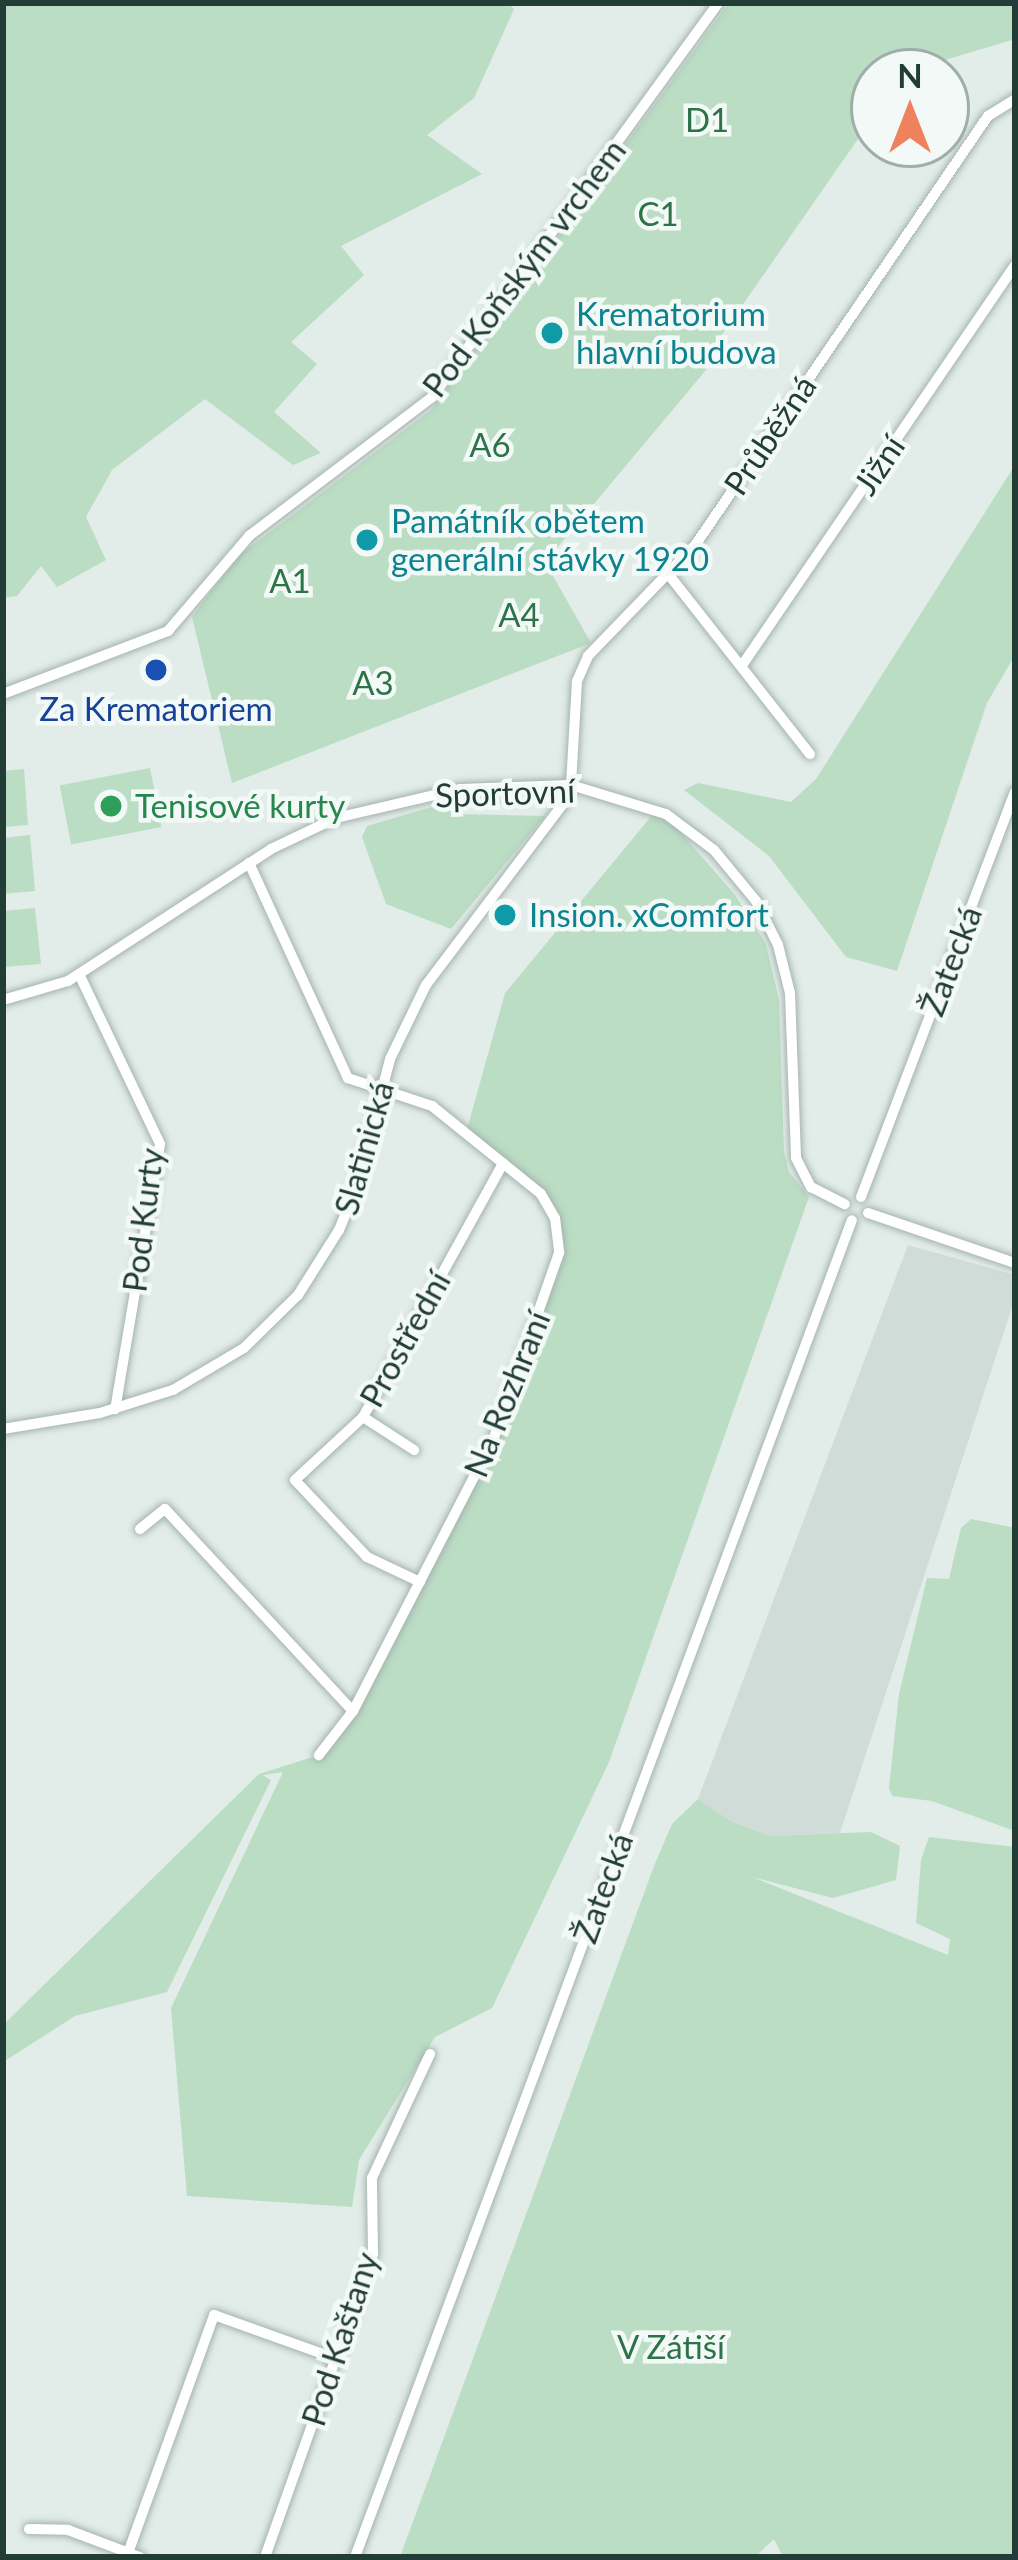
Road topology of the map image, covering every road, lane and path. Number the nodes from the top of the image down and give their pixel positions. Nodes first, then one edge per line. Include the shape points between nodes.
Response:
1 (718, 3) edge
2 (1015, 99) edge
3 (1015, 266) edge
4 (669, 574) junction
5 (743, 664) junction
6 (3, 694) edge
7 (810, 754) dead end
8 (571, 784) junction
9 (1015, 792) edge
10 (249, 863) junction
11 (79, 974) junction
12 (3, 1000) edge
13 (380, 1089) junction
14 (503, 1163) junction
15 (861, 1197) junction
16 (845, 1204) junction
17 (868, 1213) junction
18 (852, 1220) junction
19 (1015, 1263) edge
20 (115, 1409) junction
21 (363, 1417) junction
22 (3, 1429) edge
23 (414, 1450) dead end
24 (295, 1480) junction
25 (283, 1489) dead end
26 (177, 1498) dead end
27 (165, 1509) junction
28 (140, 1529) dead end
29 (420, 1582) junction
30 (353, 1711) junction
31 (319, 1755) dead end
32 (430, 2054) dead end
33 (337, 2359) junction
34 (28, 2529) dead end
35 (103, 2551) edge
36 (134, 2555) edge
37 (265, 2557) edge
38 (356, 2557) edge

1 - 6 street, Pod Koňským vrchem via 432,397 249,536 168,631
2 - 4 street, Průběžná via 988,116
3 - 5 street, Jižní
4 - 5 street
4 - 8 street, Průběžná via 588,656 577,681
5 - 7 street
8 - 10 street, Sportovní via 460,789 392,802 336,818
8 - 13 street, Slatinická via 426,985
8 - 16 street, Sportovní via 666,814 714,850 756,902 790,993 796,1158 811,1187
9 - 15 street, Žatecká
10 - 11 street, Sportovní
10 - 13 street, Na Rozhraní via 342,1069
11 - 12 street, Sportovní
11 - 20 street, Pod Kurty via 160,1144
13 - 14 street, Na Rozhraní via 432,1106
13 - 20 street, Slatinická via 340,1230 298,1295 244,1348 197,1378
14 - 21 street, Prostřední
14 - 29 street, Na Rozhraní via 541,1194 555,1218 557,1266 494,1438
15 - 16 street
15 - 17 street
16 - 18 street
17 - 18 street
17 - 19 street
18 - 38 street, Žatecká
20 - 22 street, Slatinická
21 - 23 street
21 - 24 street, Prostřední
24 - 25 street, Prostřední
24 - 29 street via 368,1557
26 - 27 street
27 - 28 street
27 - 30 street
29 - 30 street, Na Rozhraní
30 - 31 street, Na Rozhraní
32 - 33 street, Pod Kaštany via 372,2178 373,2254
33 - 36 street via 214,2315
33 - 37 street, Pod Kaštany
34 - 35 street via 52,2527
35 - 36 street

